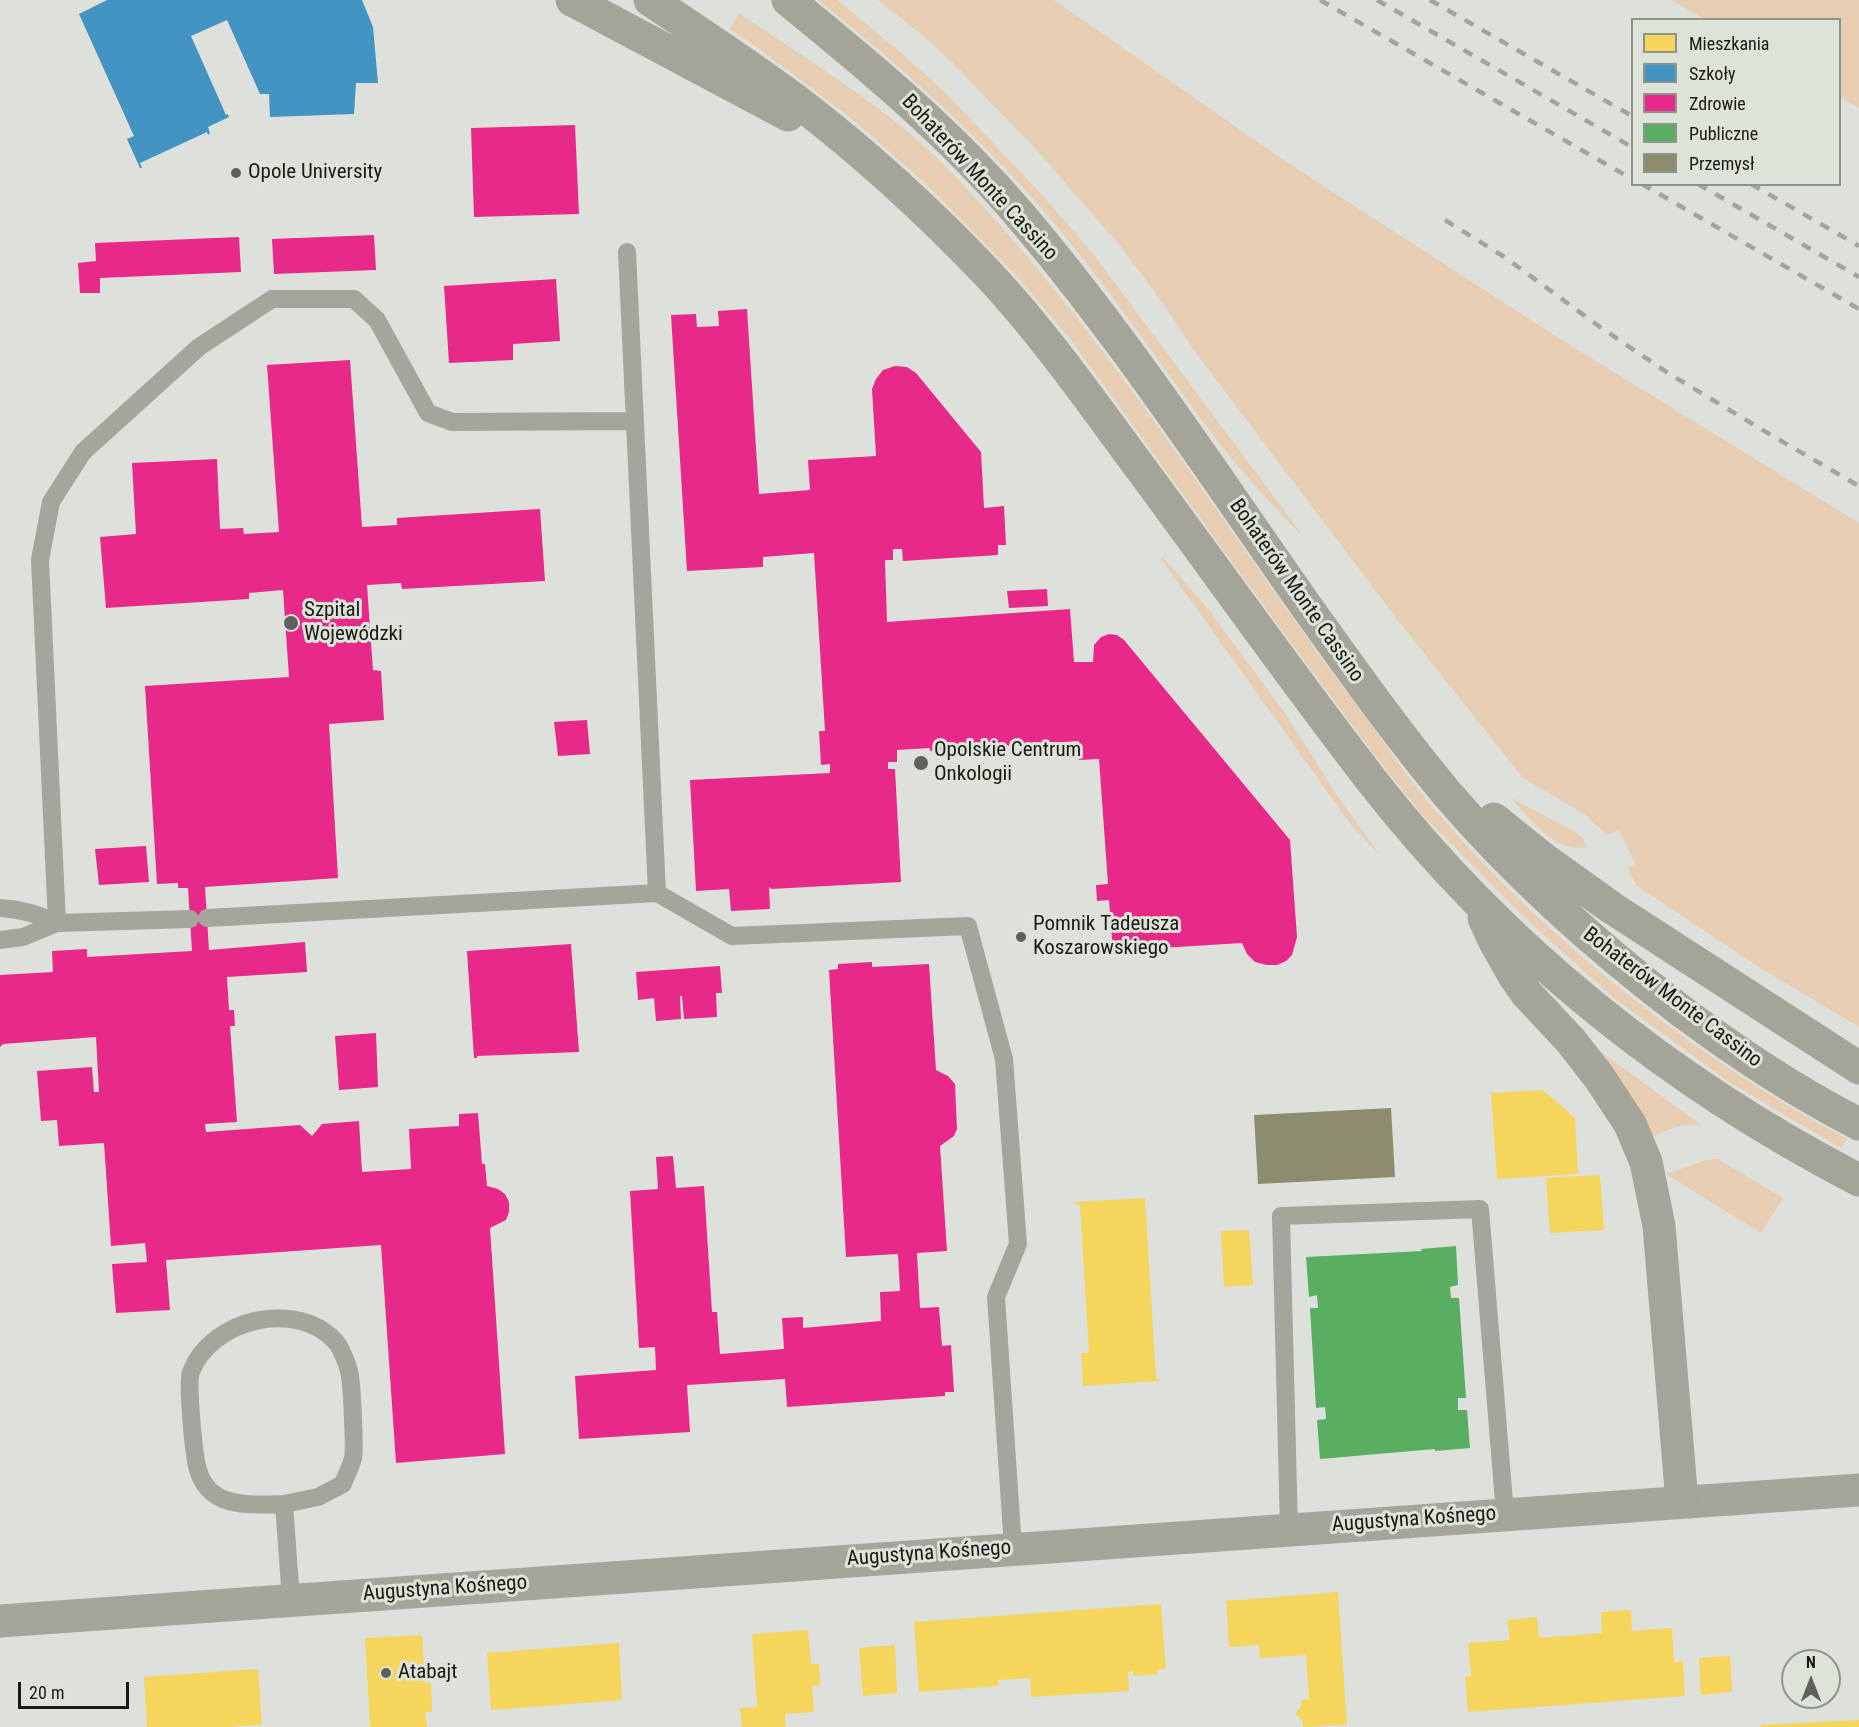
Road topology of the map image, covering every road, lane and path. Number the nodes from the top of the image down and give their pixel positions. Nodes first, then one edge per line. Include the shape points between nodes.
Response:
1 (572, 0) edge
2 (650, 0) edge
3 (788, 0) edge
4 (854, 148) junction
5 (627, 252) dead end
6 (635, 420) junction
7 (1450, 796) junction
8 (657, 893) junction
9 (1477, 900) junction
10 (0, 908) edge
11 (57, 923) junction
12 (0, 940) edge
13 (1859, 1068) edge
14 (1859, 1124) edge
15 (1859, 1180) edge
16 (1859, 1490) edge
17 (1682, 1502) junction
18 (285, 1503) junction
19 (1505, 1514) junction
20 (1289, 1529) junction
21 (1013, 1548) junction
22 (291, 1600) junction
23 (0, 1621) edge

1 - 4 main road
2 - 4 main road via 748,65
3 - 7 main road, Bohaterów Monte Cassino via 944,135 1060,263 1144,373 1368,692
4 - 9 main road via 934,219 1035,328 1374,783
5 - 6 lane
6 - 8 lane
6 - 11 lane via 452,422 428,413 377,320 354,299 272,299 199,346 83,452 51,502 40,560
7 - 13 main road via 1481,810 1612,908
7 - 14 main road, Bohaterów Monte Cassino via 1552,904 1616,961 1745,1056
8 - 11 lane
8 - 21 lane via 732,936 968,926 1004,1059 1018,1244 996,1297
9 - 15 main road via 1542,964 1630,1037 1739,1112
9 - 17 main road via 1515,977 1599,1077 1630,1124 1646,1162 1659,1226
10 - 11 lane via 18,909
11 - 12 lane via 23,937
16 - 17 street, Augustyna Kośnego
17 - 19 street, Augustyna Kośnego
18 - 18 lane via 318,1497 343,1484 354,1457 349,1371 337,1343 315,1324 284,1318 254,1320 225,1333 200,1354 190,1375 195,1457 199,1478 216,1497 240,1505
18 - 22 lane
19 - 20 street, Augustyna Kośnego
19 - 20 lane via 1480,1209 1281,1216
20 - 21 street, Augustyna Kośnego
21 - 22 street, Augustyna Kośnego
22 - 23 street, Augustyna Kośnego

